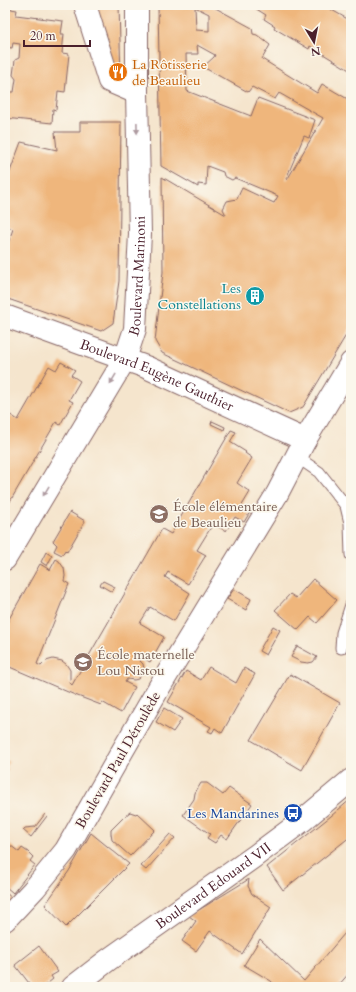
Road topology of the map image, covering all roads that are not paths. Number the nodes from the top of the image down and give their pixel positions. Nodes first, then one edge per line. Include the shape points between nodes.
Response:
1 (85, 5) edge
2 (137, 5) edge
3 (137, 93) junction
4 (5, 316) edge
5 (125, 359) junction
6 (351, 363) edge
7 (301, 449) junction
8 (351, 555) edge
9 (5, 559) edge
10 (351, 605) edge
11 (341, 648) dead end
12 (351, 780) edge
13 (5, 920) edge
14 (73, 987) edge

1 - 3 street via 109,81
2 - 3 street, Boulevard Marinoni
3 -> 5 street, Boulevard Marinoni via 140,234 134,329
4 - 5 street, Boulevard Eugène Gauthier
5 - 7 street, Boulevard Eugène Gauthier via 146,367
5 -> 9 street, Boulevard Marinoni
6 - 7 street, Boulevard Paul Déroulède
7 - 8 lane via 346,506 350,523
7 - 13 street, Boulevard Paul Déroulède via 277,494 160,686 66,850 36,888
10 - 11 lane via 342,633
12 - 14 street, Boulevard Edouard VII via 302,821

